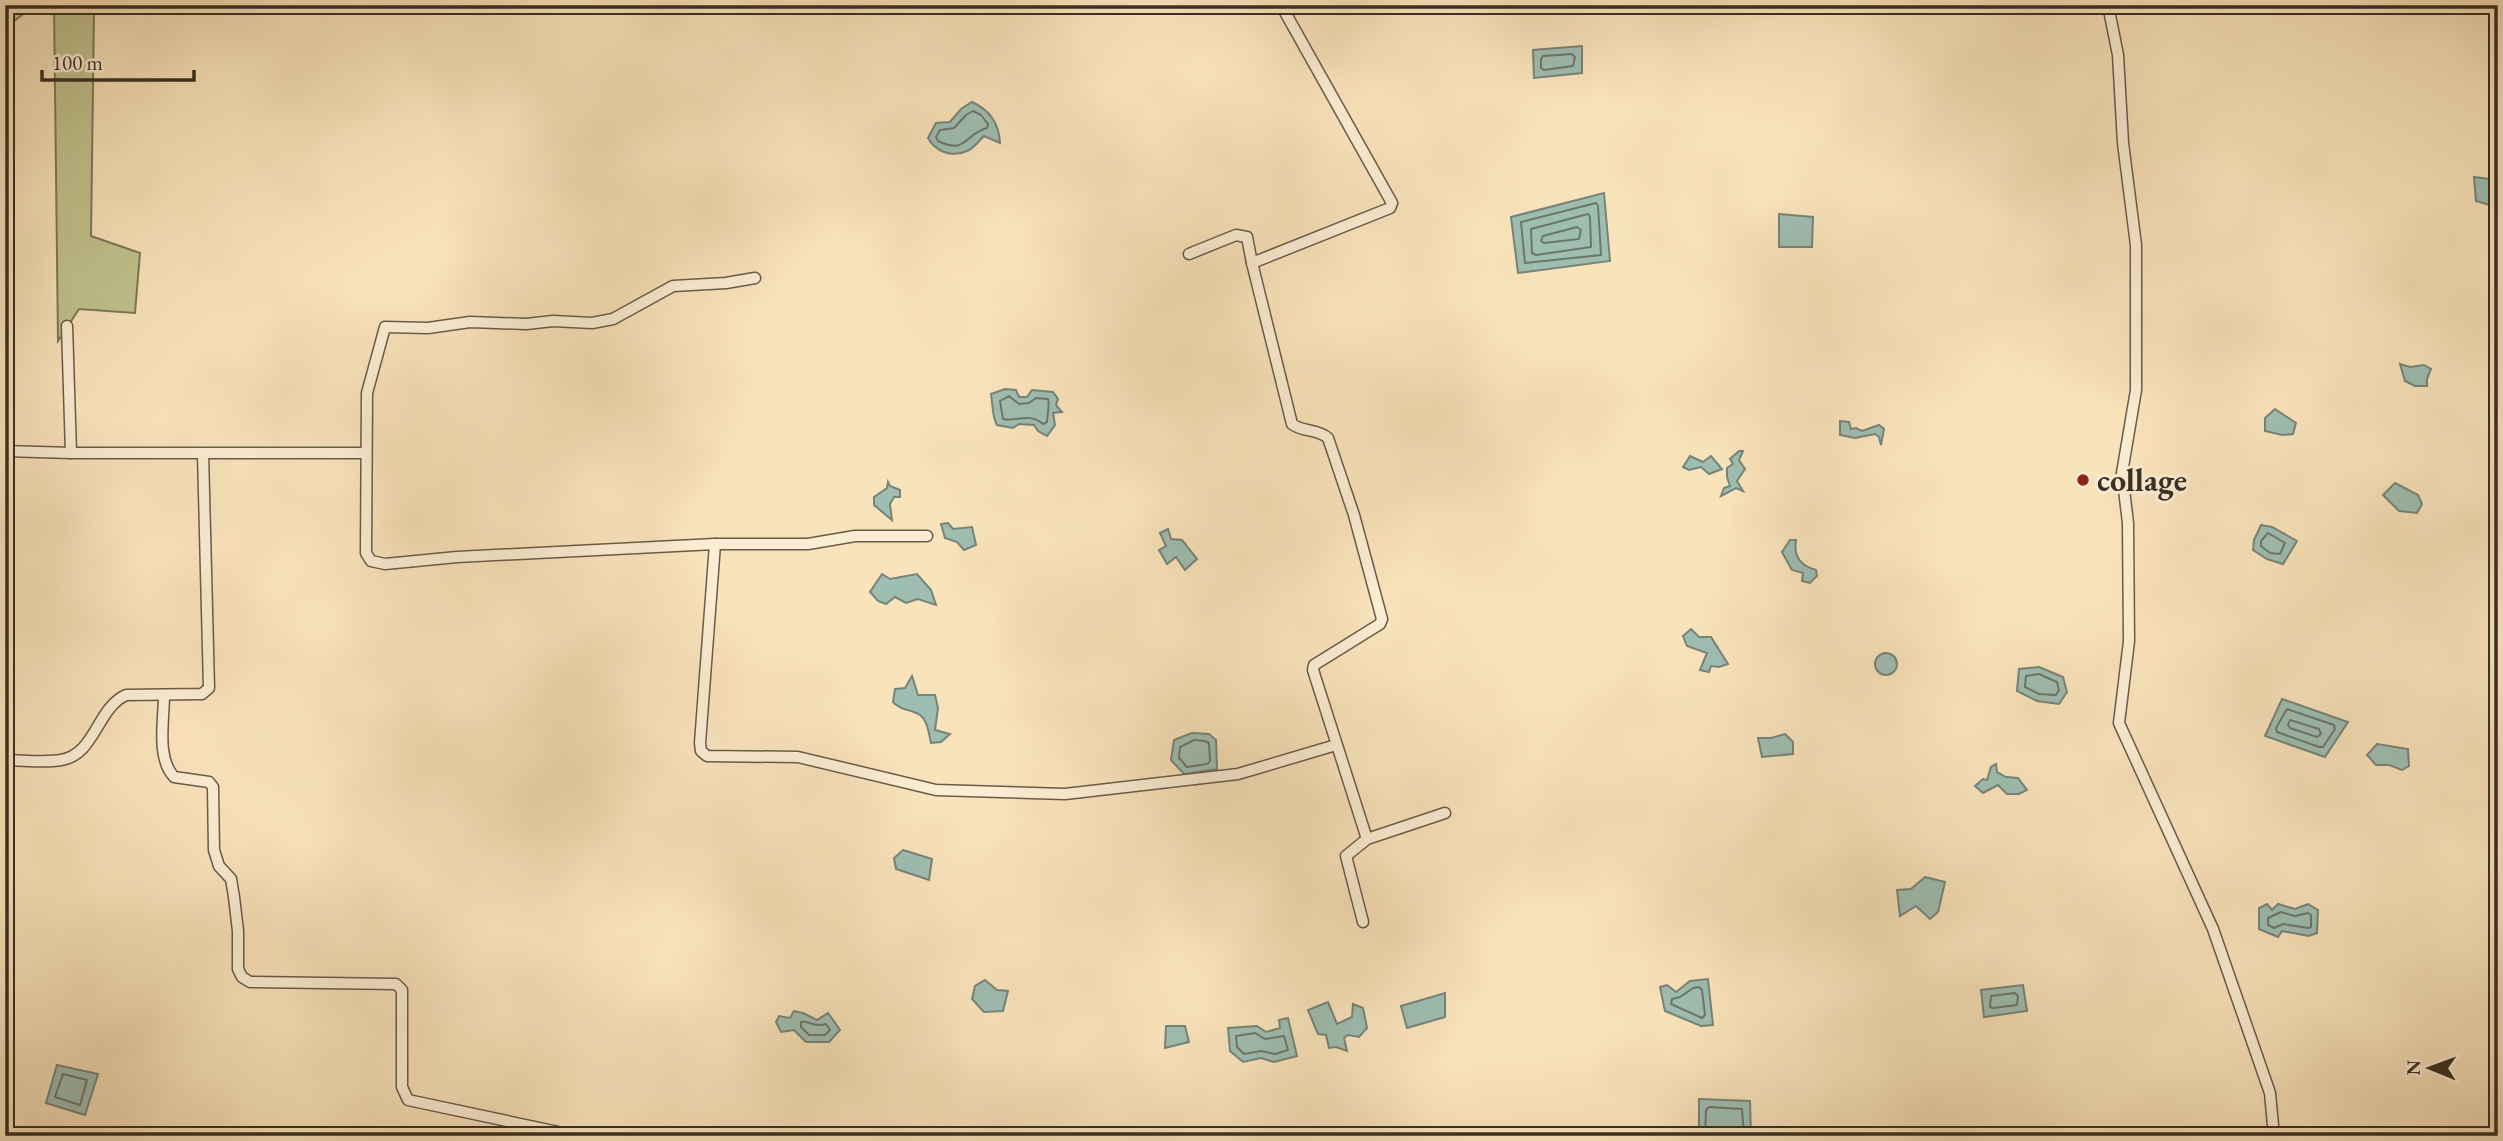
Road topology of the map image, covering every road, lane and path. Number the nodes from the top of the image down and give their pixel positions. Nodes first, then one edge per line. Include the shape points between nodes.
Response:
1 (1281, 5) edge
2 (2108, 5) edge
3 (1189, 254) dead end
4 (1252, 263) junction
5 (755, 278) dead end
6 (67, 326) dead end
7 (5, 451) edge
8 (71, 453) junction
9 (366, 453) junction
10 (203, 454) junction
11 (927, 536) dead end
12 (715, 544) junction
13 (164, 695) junction
14 (1336, 745) junction
15 (5, 760) edge
16 (1445, 813) dead end
17 (1367, 839) junction
18 (1363, 922) dead end
19 (577, 1136) edge
20 (2274, 1136) edge

1 - 4 street via 1391,203 1390,208
2 - 20 street via 2118,55 2136,244 2136,390 2122,473 2128,523 2129,641 2119,723 2213,929 2270,1093
3 - 4 street via 1236,235 1247,237
4 - 14 street via 1292,424 1328,438 1382,619 1314,665
5 - 9 street via 673,286 613,319 592,323 385,327 366,393
6 - 8 street
7 - 8 street
8 - 10 street
9 - 10 street
9 - 12 street via 366,553 371,561 385,564
10 - 13 street via 209,688 202,694
11 - 12 street via 855,536 808,544
12 - 14 street via 700,743 707,756 798,757 936,790 1065,794 1238,774
13 - 15 street via 116,699 83,749 63,760
13 - 19 street via 167,769 174,777 209,782 213,787 214,850 219,866 231,879 242,977 250,982 396,984 402,990 402,1087 408,1100
14 - 17 street
16 - 17 street
17 - 18 street via 1345,859

